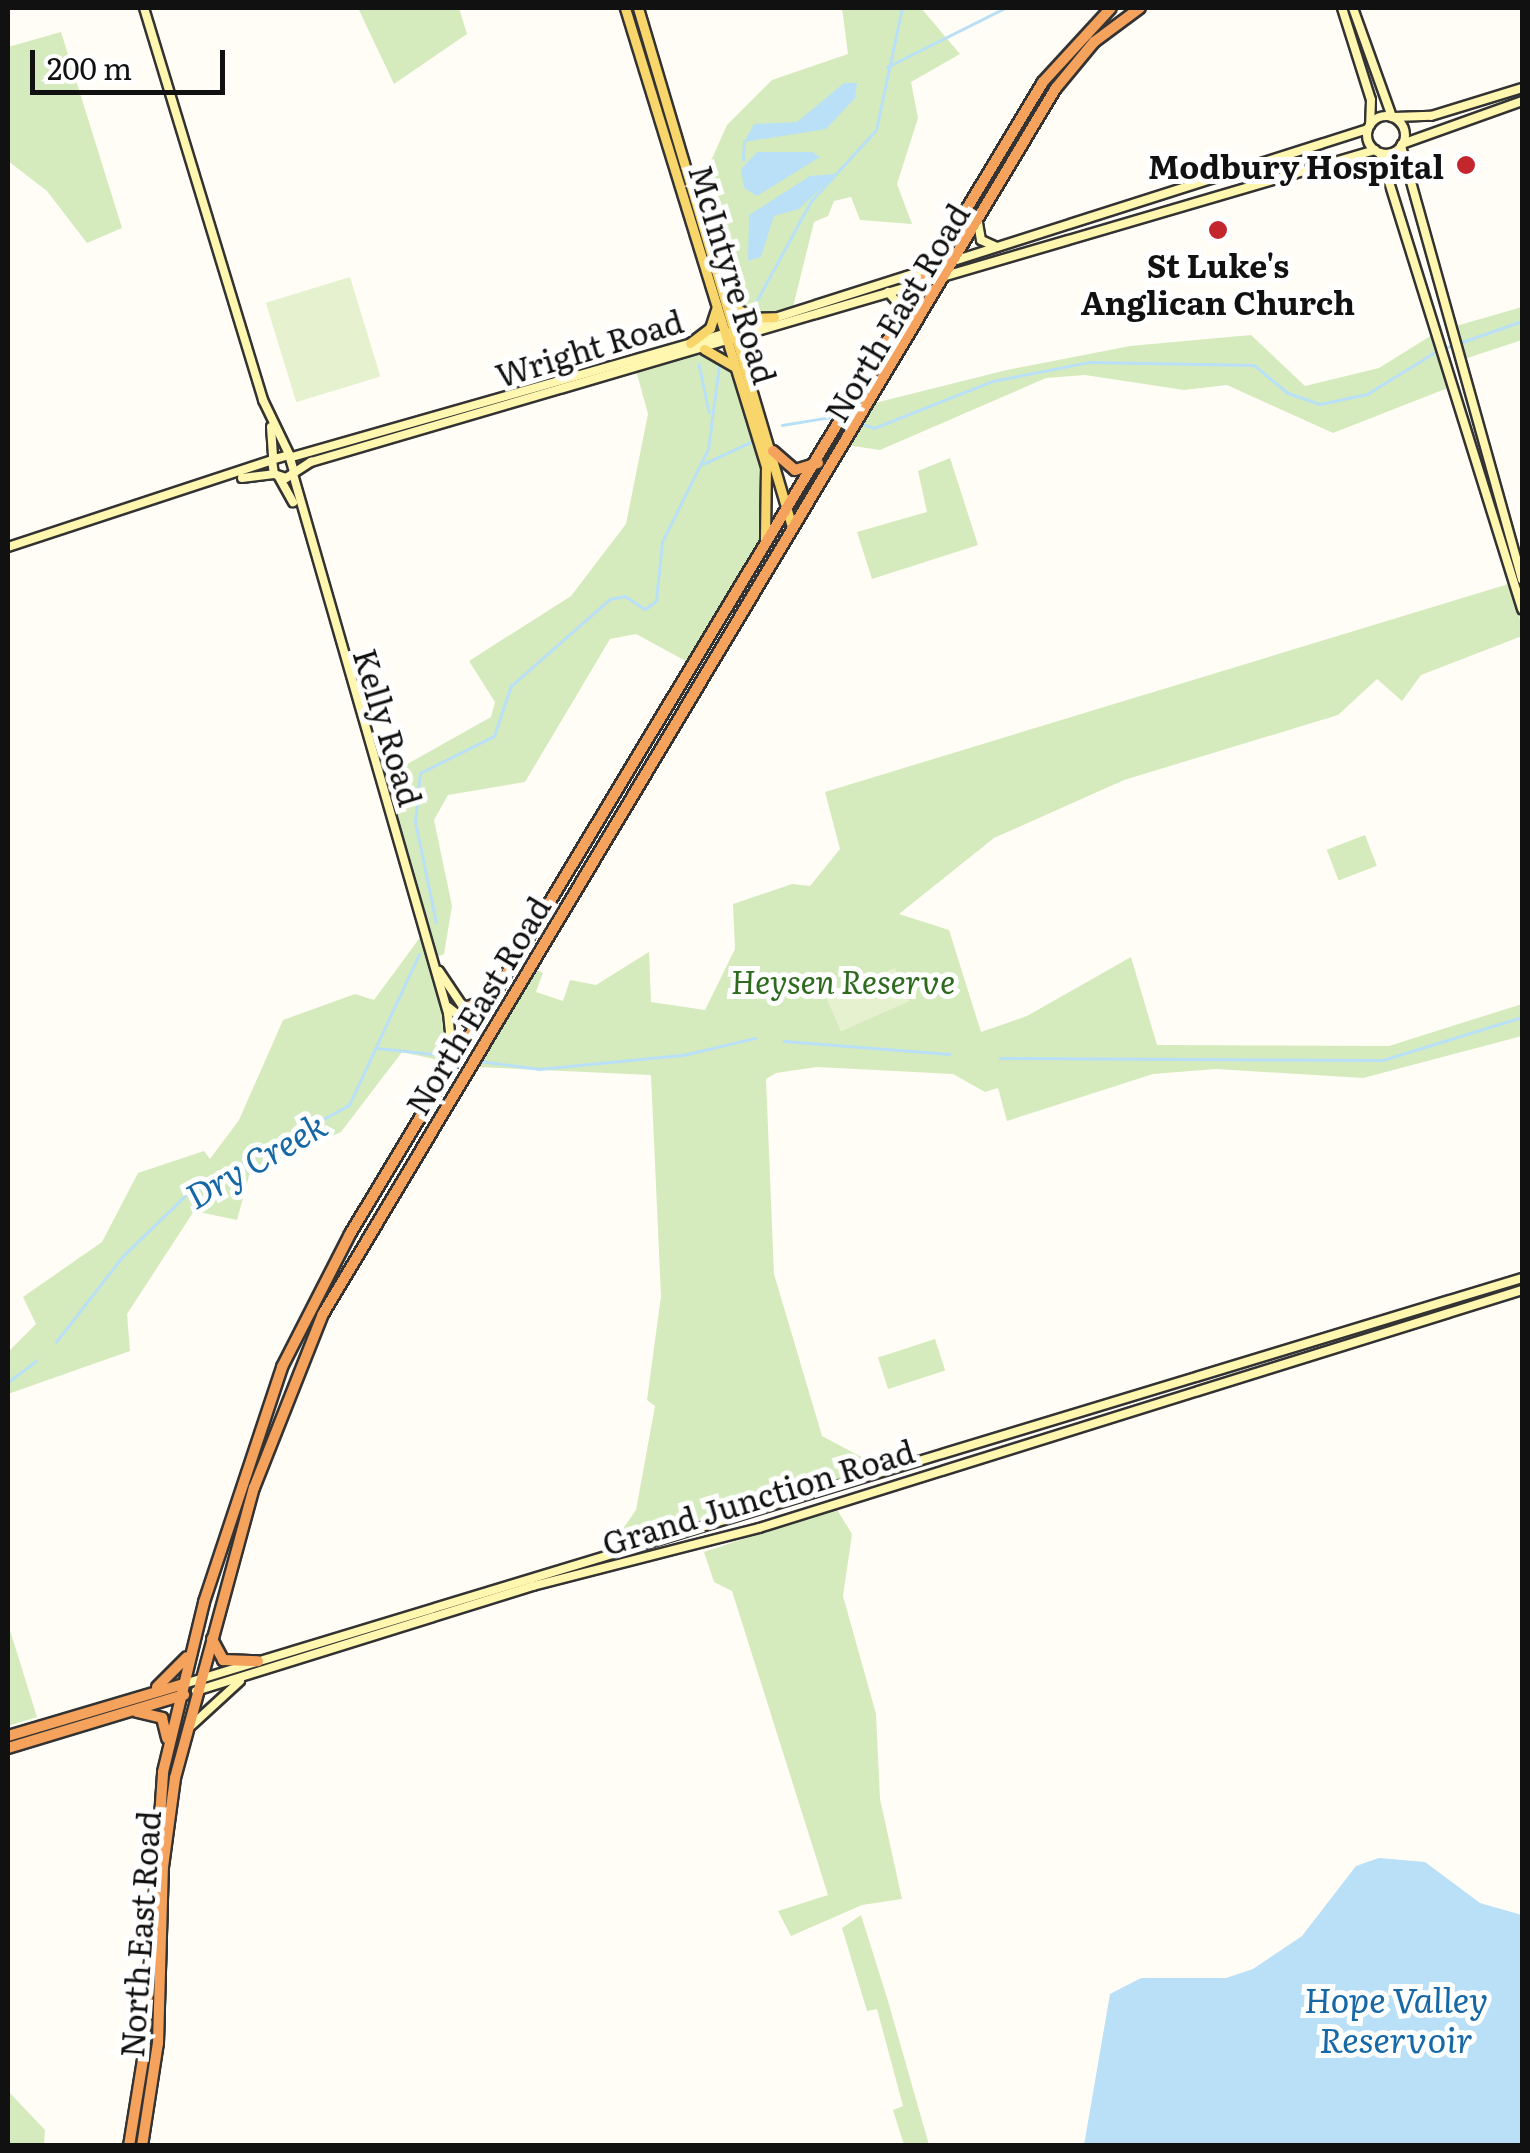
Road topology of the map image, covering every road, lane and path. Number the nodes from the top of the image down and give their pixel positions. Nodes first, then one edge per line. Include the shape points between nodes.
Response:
1 (144, 8) edge
2 (625, 8) edge
3 (638, 8) edge
4 (1111, 8) edge
5 (1140, 8) edge
6 (1342, 8) edge
7 (1353, 8) edge
8 (1120, 20) junction
9 (1080, 36) junction
10 (1065, 53) junction
11 (1076, 60) junction
12 (1522, 88) edge
13 (1522, 101) edge
14 (1393, 117) junction
15 (1369, 127) junction
16 (1402, 146) junction
17 (1378, 151) junction
18 (978, 223) junction
19 (997, 247) junction
20 (957, 261) junction
21 (937, 267) junction
22 (950, 273) junction
23 (930, 280) junction
24 (888, 292) junction
25 (723, 302) junction
26 (774, 318) junction
27 (906, 318) junction
28 (733, 335) junction
29 (690, 343) junction
30 (704, 348) junction
31 (1450, 348) junction
32 (738, 372) junction
33 (270, 418) junction
34 (772, 451) junction
35 (290, 456) junction
36 (273, 460) junction
37 (818, 463) junction
38 (294, 473) junction
39 (276, 476) junction
40 (232, 478) junction
41 (296, 506) junction
42 (791, 508) junction
43 (791, 534) junction
44 (8, 547) edge
45 (761, 558) junction
46 (1519, 581) edge
47 (1522, 609) edge
48 (650, 739) junction
49 (655, 758) junction
50 (634, 767) junction
51 (590, 865) junction
52 (572, 869) junction
53 (576, 888) junction
54 (434, 963) junction
55 (501, 990) junction
56 (443, 999) junction
57 (464, 1008) junction
58 (500, 1016) junction
59 (477, 1029) junction
60 (478, 1052) junction
61 (452, 1070) junction
62 (363, 1240) junction
63 (343, 1246) junction
64 (349, 1266) junction
65 (1522, 1278) edge
66 (1522, 1293) edge
67 (1377, 1327) junction
68 (1328, 1347) junction
69 (1287, 1349) junction
70 (1172, 1389) junction
71 (1097, 1412) junction
72 (1030, 1426) junction
73 (1034, 1437) junction
74 (259, 1472) junction
75 (240, 1484) junction
76 (843, 1488) junction
77 (846, 1498) junction
78 (250, 1502) junction
79 (663, 1542) junction
80 (685, 1548) junction
81 (570, 1566) junction
82 (572, 1577) junction
83 (406, 1614) junction
84 (410, 1625) junction
85 (211, 1633) junction
86 (322, 1641) junction
87 (194, 1648) junction
88 (325, 1652) junction
89 (258, 1661) junction
90 (248, 1676) junction
91 (200, 1678) junction
92 (182, 1690) junction
93 (196, 1691) junction
94 (129, 1706) junction
95 (186, 1735) junction
96 (8, 1736) edge
97 (30, 1736) junction
98 (8, 1748) edge
99 (168, 1749) junction
100 (143, 2060) junction
101 (154, 2081) junction
102 (138, 2094) junction
103 (129, 2146) edge
104 (142, 2146) edge

1 - 33 main road
2 - 25 main road, McIntyre Road
3 - 25 main road, McIntyre Road
4 - 9 highway, North East Road
5 - 8 highway, North East Road
6 - 15 main road via 1371,100
7 - 14 main road
8 - 9 highway
8 - 11 highway, North East Road
9 - 10 highway, North East Road
10 - 11 highway
10 - 21 highway, North East Road
11 - 18 highway, North East Road
12 - 14 main road, Wright Road via 1430,116
13 - 16 main road, Wright Road
14 - 15 main road, Wright Road
14 - 16 main road via 1404,128
15 - 17 main road
15 - 19 main road, Wright Road
16 - 17 main road, Wright Road
16 - 31 main road
17 - 22 main road, Wright Road
17 - 31 main road
18 - 19 main road via 981,240
18 - 20 highway, North East Road
19 - 20 main road, Wright Road
20 - 21 main road, Wright Road
20 - 22 highway, North East Road
21 - 23 highway, North East Road
21 - 26 main road, Wright Road
22 - 23 main road, Wright Road
22 - 43 highway, North East Road
23 - 24 main road, Wright Road
23 - 27 highway, North East Road
24 - 27 main road via 903,301
24 - 28 main road, Wright Road
25 - 26 main road via 749,318
25 - 28 main road, McIntyre Road
25 - 29 main road via 710,328
26 - 28 main road, Wright Road
27 - 37 highway, North East Road
28 - 29 main road, Wright Road
28 - 30 main road, Wright Road
28 - 32 main road, McIntyre Road
28 - 34 main road, McIntyre Road
29 - 35 main road, Wright Road
30 - 32 main road via 724,354
30 - 38 main road, Wright Road
31 - 46 main road
32 - 45 main road, McIntyre Road via 770,492
33 - 35 main road
33 - 36 main road
34 - 37 highway via 796,470
34 - 42 main road, McIntyre Road
35 - 36 main road, Wright Road
35 - 38 main road, Kelly Road
36 - 39 main road
36 - 40 main road
37 - 42 highway, North East Road
38 - 39 main road, Wright Road
38 - 41 main road, Kelly Road
39 - 40 main road
39 - 41 main road, Kelly Road
40 - 44 main road
41 - 54 main road, Kelly Road
42 - 43 main road, McIntyre Road
42 - 45 highway, North East Road
43 - 49 highway, North East Road
45 - 48 highway, North East Road
46 - 47 main road
48 - 49 highway
48 - 50 highway, North East Road
49 - 50 highway
49 - 51 highway, North East Road
50 - 52 highway, North East Road
51 - 52 highway
51 - 53 highway, North East Road
52 - 53 highway
52 - 55 highway, North East Road
53 - 58 highway, North East Road
54 - 56 main road, Kelly Road
54 - 57 main road, Kelly Road
55 - 57 highway via 480,1008
55 - 59 highway, North East Road
56 - 59 main road
56 - 61 main road, Kelly Road
57 - 59 main road, Kelly Road
58 - 59 highway
58 - 60 highway, North East Road
59 - 60 highway
59 - 61 highway, North East Road
60 - 62 highway, North East Road
61 - 63 highway, North East Road
62 - 63 highway
62 - 64 highway, North East Road
63 - 64 highway
63 - 75 highway, North East Road via 282,1368
64 - 74 highway, North East Road
65 - 67 main road, Grand Junction Road
66 - 67 main road, Grand Junction Road
67 - 68 main road, Grand Junction Road
67 - 69 main road, Grand Junction Road
68 - 69 main road
68 - 70 main road, Grand Junction Road
69 - 70 main road, Grand Junction Road
70 - 71 main road, Grand Junction Road
71 - 72 main road, Grand Junction Road
71 - 73 main road, Grand Junction Road
72 - 73 main road
72 - 76 main road, Grand Junction Road
73 - 77 main road, Grand Junction Road
74 - 75 highway
74 - 78 highway, North East Road
75 - 78 highway
75 - 87 highway, North East Road
76 - 77 main road
76 - 79 main road, Grand Junction Road
77 - 80 main road, Grand Junction Road
78 - 85 highway, North East Road
79 - 80 main road
79 - 81 main road, Grand Junction Road
80 - 82 main road, Grand Junction Road
81 - 82 main road
81 - 83 main road, Grand Junction Road
82 - 84 main road, Grand Junction Road
83 - 84 main road
83 - 86 main road, Grand Junction Road
84 - 88 main road, Grand Junction Road
85 - 89 highway via 223,1660
85 - 91 highway, North East Road
86 - 88 main road
86 - 89 main road, Grand Junction Road
87 - 92 highway, North East Road
87 - 94 highway via 169,1679
88 - 90 main road, Grand Junction Road
89 - 91 main road, Grand Junction Road
90 - 93 main road, Grand Junction Road
90 - 95 main road via 210,1703
91 - 92 main road, Grand Junction Road
91 - 93 highway, North East Road
92 - 93 highway, Grand Junction Road
92 - 94 highway, Grand Junction Road
92 - 99 highway, North East Road
93 - 95 highway, North East Road
94 - 97 highway, Grand Junction Road
94 - 99 highway via 162,1718
95 - 101 highway, North East Road via 163,1867
96 - 97 highway, Grand Junction Road
97 - 98 highway, Grand Junction Road
99 - 100 highway, North East Road via 151,1856
100 - 101 highway
100 - 102 highway, North East Road
101 - 102 highway
101 - 104 highway, North East Road
102 - 103 highway, North East Road

